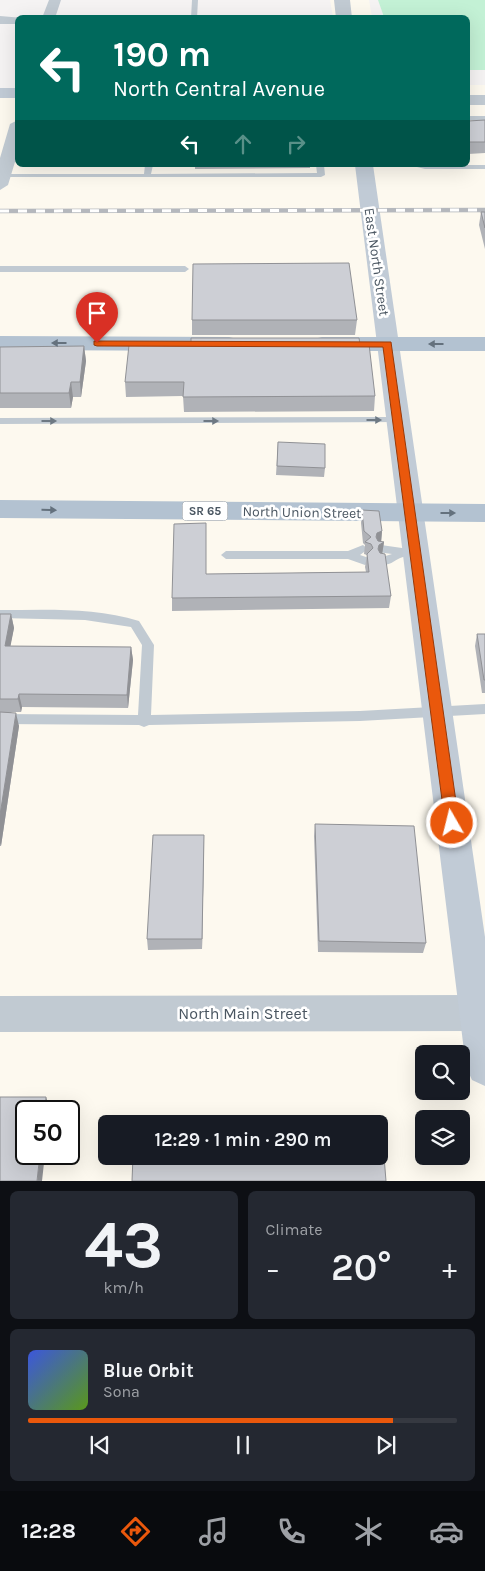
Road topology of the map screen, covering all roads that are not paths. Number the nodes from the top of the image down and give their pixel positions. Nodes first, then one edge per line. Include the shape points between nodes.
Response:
1 (55, 0) edge
2 (195, 0) edge
3 (342, 0) edge
4 (49, 15) edge
5 (194, 15) edge
6 (344, 15) edge
7 (0, 20) edge
8 (15, 20) edge
9 (0, 92) edge
10 (15, 92) edge
11 (470, 100) edge
12 (485, 100) edge
13 (470, 118) edge
14 (485, 118) edge
15 (15, 134) edge
16 (61, 167) edge
17 (149, 167) edge
18 (320, 167) edge
19 (364, 167) edge
20 (425, 167) edge
21 (470, 167) edge
22 (470, 167) edge
23 (485, 167) edge
24 (59, 176) junction
25 (147, 176) junction
26 (1, 181) edge
27 (185, 269) dead end
28 (0, 270) edge
29 (0, 343) edge
30 (249, 344) edge
31 (298, 344) edge
32 (388, 344) junction
33 (485, 344) edge
34 (398, 420) junction
35 (0, 421) edge
36 (0, 509) edge
37 (410, 513) junction
38 (485, 513) edge
39 (408, 554) junction
40 (226, 555) dead end
41 (364, 555) edge
42 (382, 555) edge
43 (0, 614) edge
44 (437, 709) junction
45 (485, 709) edge
46 (0, 719) edge
47 (144, 722) junction
48 (481, 1013) edge
49 (0, 1014) edge
50 (485, 1067) edge

1 - 4 street
2 - 5 lane
3 - 6 street
7 - 8 street
9 - 10 main road
11 - 12 street
13 - 14 lane
15 - 26 street
16 - 24 lane
17 - 25 lane
18 - 25 lane via 320,175
19 - 32 main road, East North Street
20 - 21 lane
22 - 23 lane
24 - 25 lane
24 - 26 lane
27 - 28 lane
30 -> 29 main road
31 - 32 main road
33 -> 32 main road
32 - 34 main road, East North Street
35 -> 34 lane
34 - 37 main road, East North Street
36 -> 37 main road, North Union Street / SR 65
37 -> 38 main road, North Union Street / SR 65
37 - 39 main road, East North Street
39 - 42 lane via 389,560
39 - 44 main road, East North Street
40 - 41 lane
43 - 47 lane via 84,616 135,624 148,645
44 - 45 lane
44 - 47 lane via 362,716
44 - 48 main road, East North Street
46 - 47 lane
48 - 49 street, North Main Street
48 - 50 main road, East North Street

